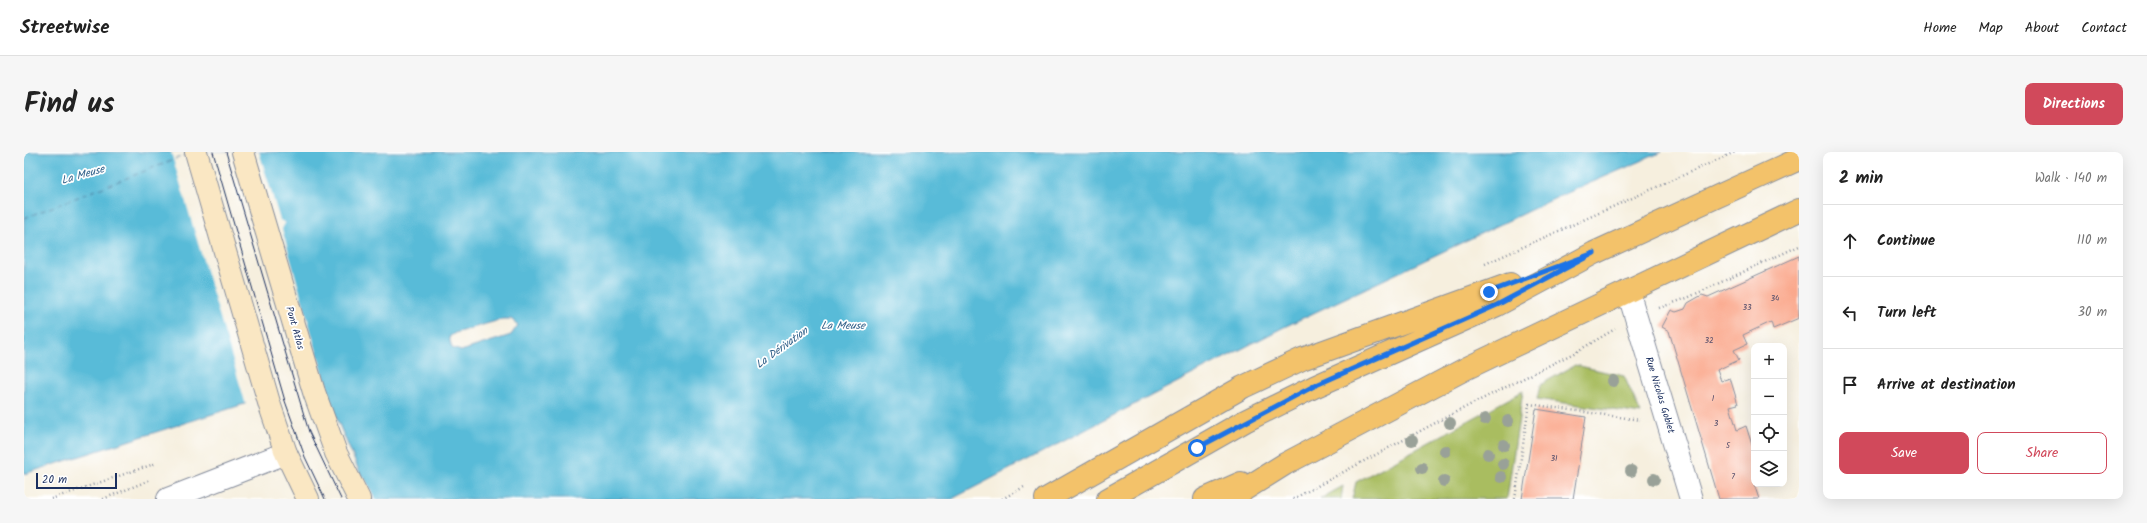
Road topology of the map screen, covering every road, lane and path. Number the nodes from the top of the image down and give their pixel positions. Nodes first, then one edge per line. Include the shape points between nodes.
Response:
1 (196, 152) edge
2 (243, 152) edge
3 (1734, 152) edge
4 (1799, 159) edge
5 (1799, 210) edge
6 (1799, 246) edge
7 (1594, 253) junction
8 (1483, 265) dead end
9 (1628, 291) junction
10 (1687, 298) dead end
11 (1576, 352) dead end
12 (1669, 424) junction
13 (286, 453) junction
14 (157, 463) dead end
15 (1285, 464) junction
16 (354, 491) edge
17 (51, 499) edge
18 (168, 499) edge
19 (308, 499) edge
20 (1046, 499) edge
21 (1108, 499) edge
22 (1205, 499) edge
23 (1229, 499) edge
24 (1293, 499) edge
25 (1515, 499) edge
26 (1691, 499) edge

1 - 13 street
2 - 16 street, Pont Atlas via 314,392 330,438
3 - 8 path
4 - 7 main road
5 - 9 main road
6 - 10 path
7 - 20 main road via 1302,359 1243,387
7 - 21 main road via 1497,305 1356,367 1245,421
9 - 12 street, Rue Nicolas Goblet
9 - 15 main road via 1467,368
11 - 24 path
12 - 25 path via 1529,404
12 - 26 street, Rue Nicolas Goblet
13 - 18 street
13 - 19 street
14 - 17 path
15 - 22 main road
15 - 23 main road

